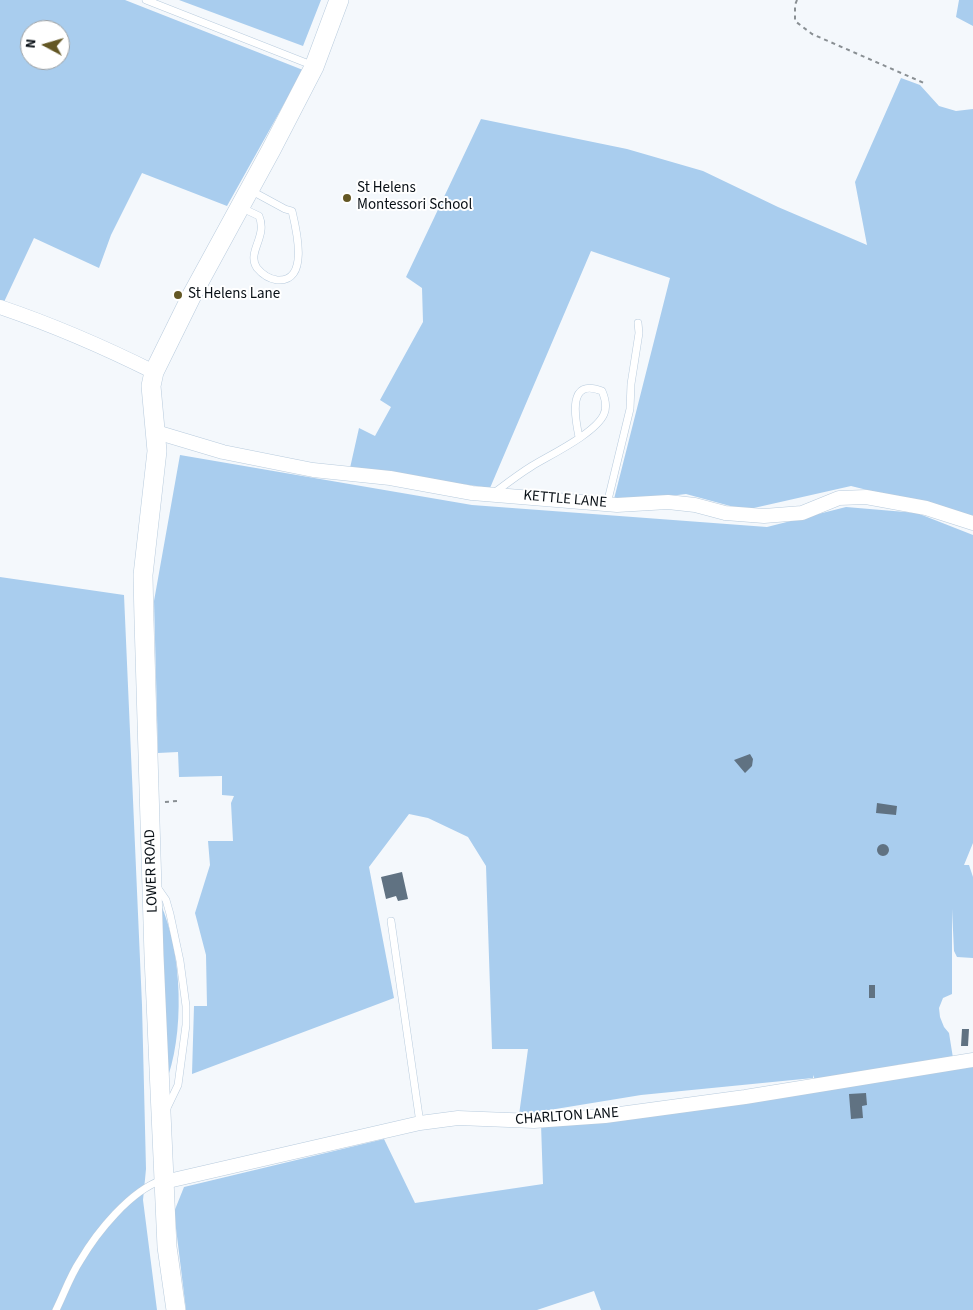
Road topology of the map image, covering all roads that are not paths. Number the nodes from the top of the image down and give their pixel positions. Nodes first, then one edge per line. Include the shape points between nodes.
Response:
1 (146, 0) edge
2 (339, 0) edge
3 (314, 67) junction
4 (249, 190) junction
5 (240, 207) junction
6 (0, 307) edge
7 (638, 324) dead end
8 (154, 372) junction
9 (156, 432) junction
10 (579, 437) junction
11 (491, 494) junction
12 (608, 504) junction
13 (973, 523) edge
14 (152, 881) junction
15 (391, 921) dead end
16 (973, 1060) edge
17 (162, 1120) junction
18 (420, 1123) junction
19 (164, 1181) junction
20 (56, 1310) edge
21 (176, 1310) edge

1 - 3 lane
2 - 3 main road
3 - 4 main road
4 - 5 main road
4 - 5 lane via 292,211 299,246 298,261 288,278 273,279 258,269 254,257 261,235 261,222 259,216
5 - 8 main road
6 - 8 street via 40,320
7 - 12 lane via 630,409
8 - 9 main road, LOWER ROAD via 151,386
9 - 11 street, KETTLE LANE via 224,452 313,470
9 - 14 main road, LOWER ROAD via 157,451 143,575
10 - 10 lane via 605,413 602,391 584,389 578,395 574,404
10 - 11 lane
11 - 12 street, KETTLE LANE
12 - 13 street, KETTLE LANE via 668,502 695,505 725,514 764,516 802,512 839,498 866,497 926,508
14 - 17 main road, LOWER ROAD
14 - 17 lane via 166,900 170,914 186,1006 178,1085
15 - 18 lane
16 - 18 street, CHARLTON LANE via 605,1116 534,1121 458,1118
17 - 19 main road, LOWER ROAD
18 - 19 street, CHARLTON LANE
19 - 20 lane via 146,1186 112,1217 80,1261
19 - 21 main road, LOWER ROAD via 167,1247

